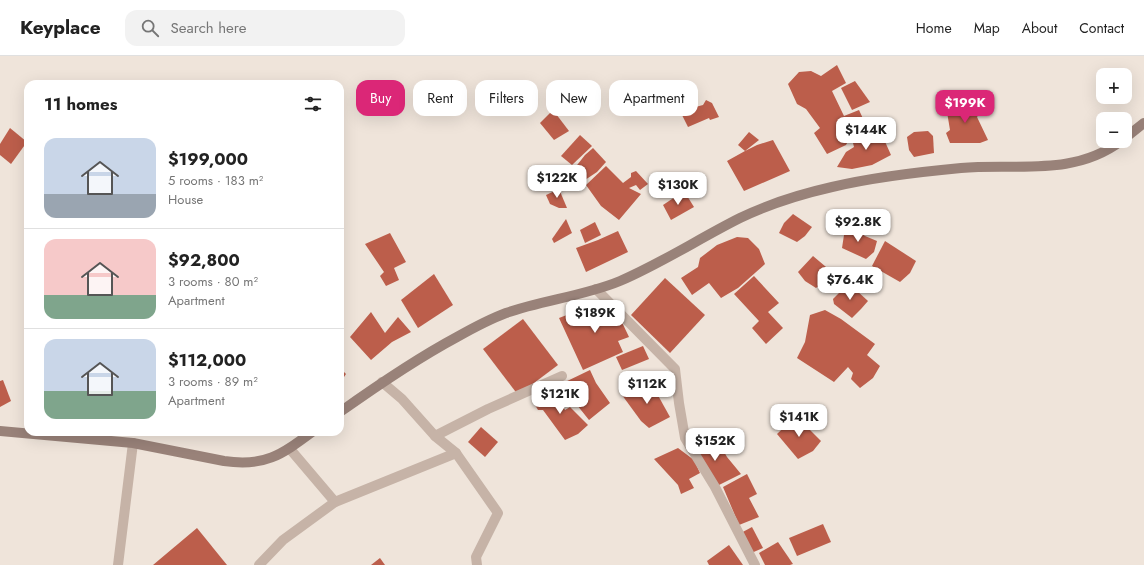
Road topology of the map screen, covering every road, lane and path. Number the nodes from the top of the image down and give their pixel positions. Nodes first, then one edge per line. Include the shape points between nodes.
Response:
1 (1144, 123) edge
2 (1132, 132) edge
3 (1108, 148) edge
4 (596, 289) junction
5 (562, 376) dead end
6 (382, 382) junction
7 (344, 409) edge
8 (0, 431) edge
9 (24, 433) edge
10 (55, 436) edge
11 (307, 436) edge
12 (434, 436) junction
13 (133, 443) junction
14 (290, 449) junction
15 (456, 453) junction
16 (335, 502) junction
17 (118, 565) edge
18 (260, 565) edge
19 (477, 565) edge
20 (755, 565) edge

1 - 2 main road
3 - 4 main road via 1092,157 1067,164 963,168 880,177 831,187 763,208 643,270
4 - 6 main road via 506,313 468,330
4 - 20 street via 675,369 685,438
5 - 12 street
6 - 7 main road
6 - 12 street via 402,399
8 - 9 main road
10 - 13 main road
11 - 14 main road
12 - 15 street
13 - 14 main road via 235,462 260,461
13 - 17 street
14 - 16 street
15 - 16 street
15 - 19 street via 498,513 476,557
16 - 18 street via 283,540

